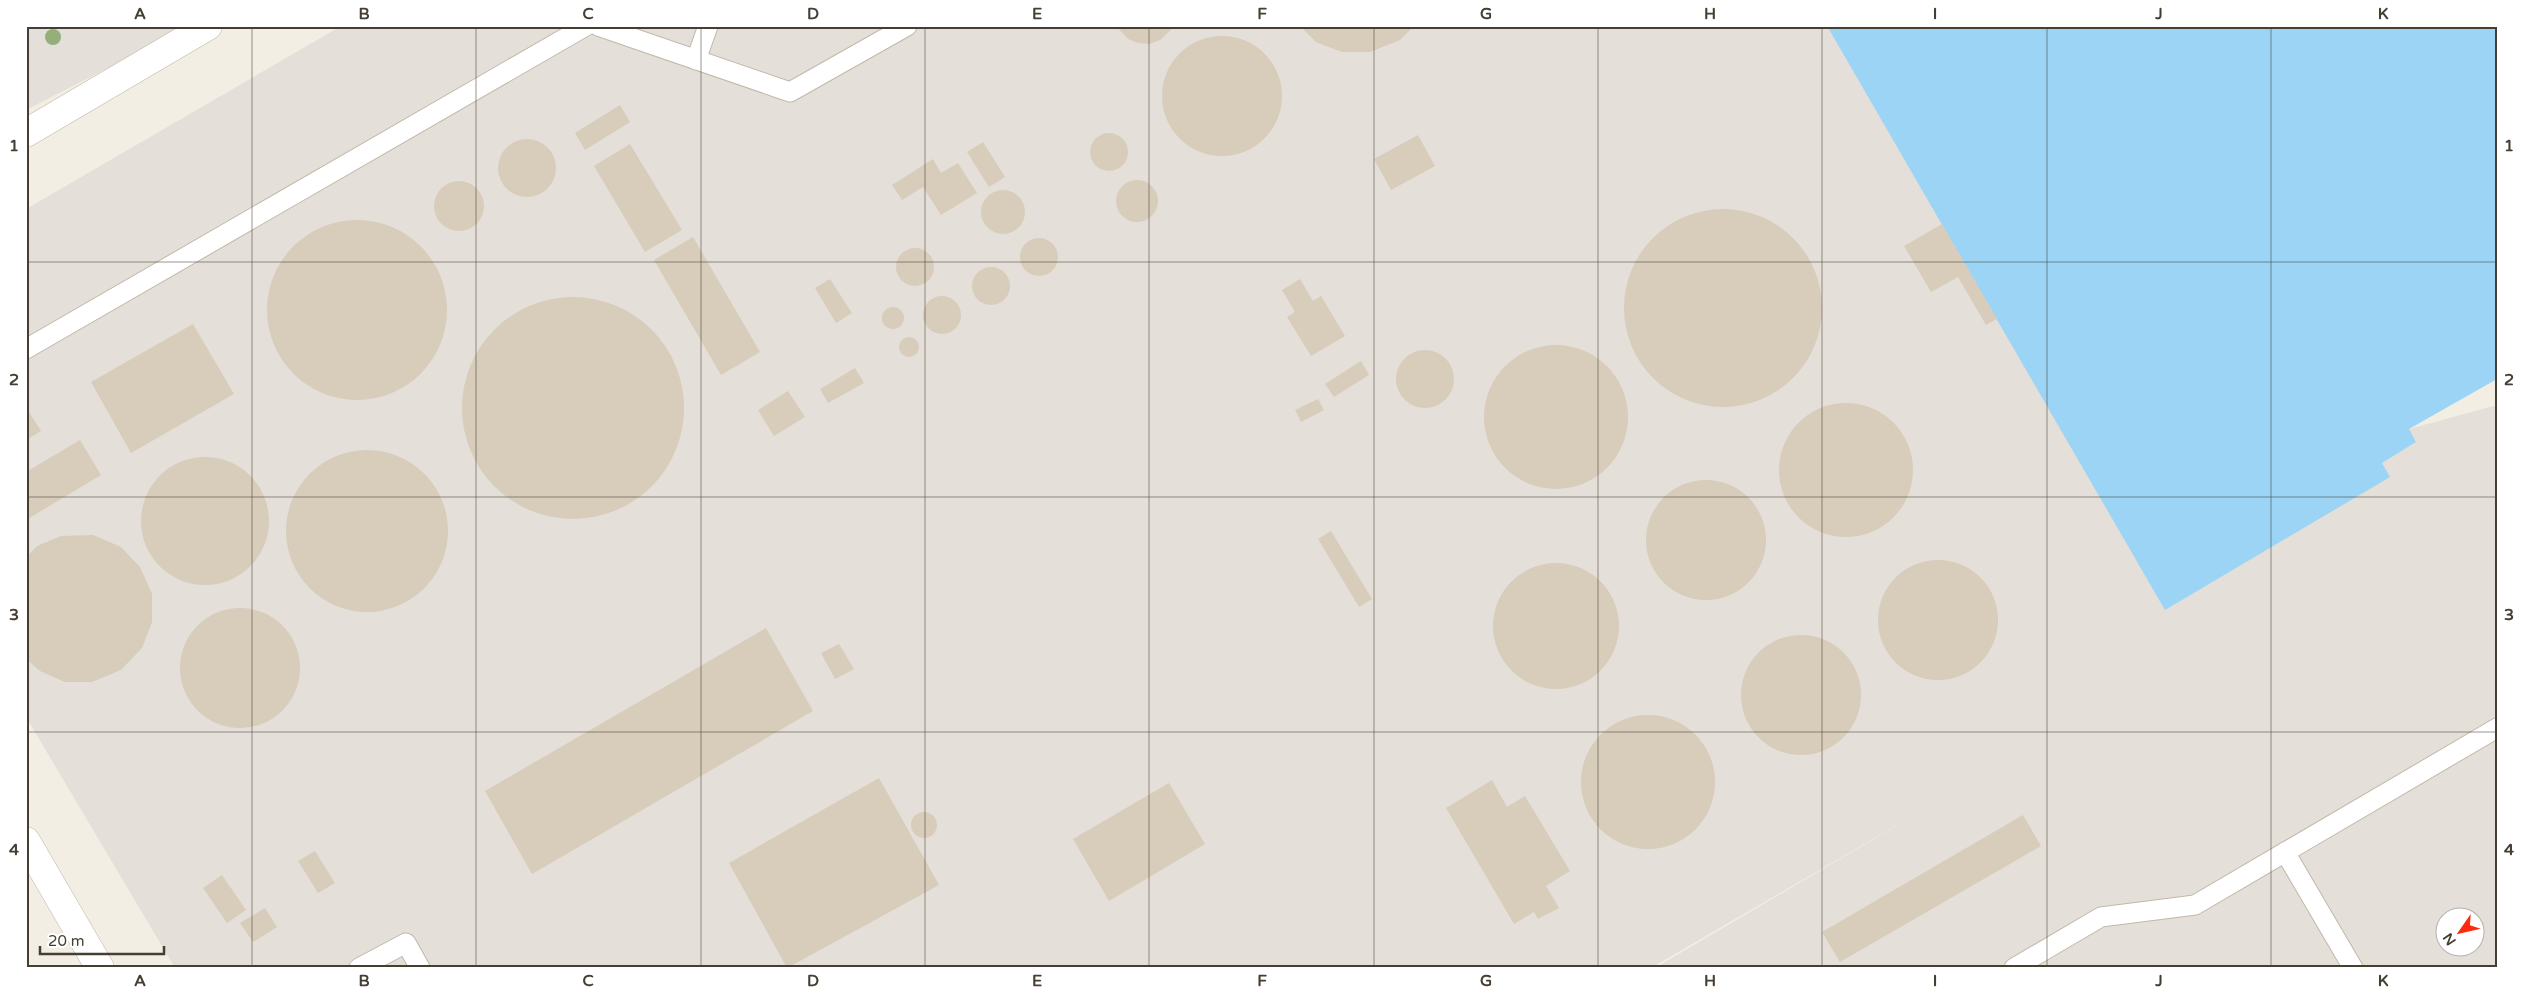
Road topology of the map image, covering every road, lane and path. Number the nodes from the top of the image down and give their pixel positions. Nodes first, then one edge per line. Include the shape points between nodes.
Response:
1 (586, 26) edge
2 (598, 26) edge
3 (708, 26) edge
4 (907, 26) edge
5 (198, 29) edge
6 (696, 60) junction
7 (26, 133) edge
8 (26, 349) edge
9 (2497, 728) edge
10 (26, 841) edge
11 (2286, 852) junction
12 (100, 968) edge
13 (359, 968) edge
14 (420, 968) edge
15 (2014, 968) edge
16 (2353, 968) edge

1 - 8 lane
2 - 6 lane
3 - 6 lane
4 - 6 lane via 790,92
5 - 7 street
9 - 11 lane
10 - 12 street
11 - 15 lane via 2195,905 2101,917
11 - 16 lane
13 - 14 lane via 406,943

